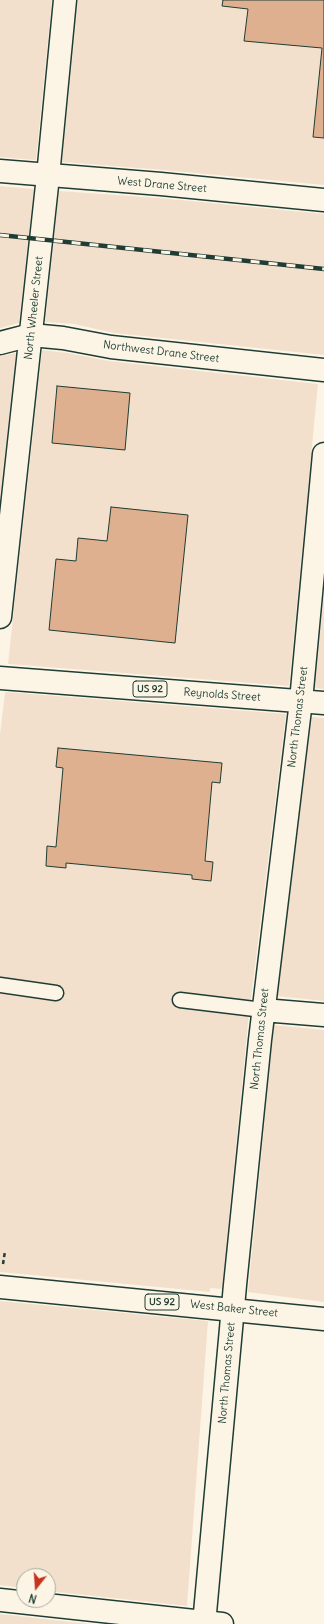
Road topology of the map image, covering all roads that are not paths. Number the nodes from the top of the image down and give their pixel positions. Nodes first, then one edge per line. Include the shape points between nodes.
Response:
1 (65, 0) edge
2 (0, 171) edge
3 (48, 176) junction
4 (324, 200) edge
5 (31, 335) junction
6 (0, 342) edge
7 (324, 370) edge
8 (324, 454) edge
9 (0, 616) edge
10 (0, 678) edge
11 (301, 701) junction
12 (324, 703) edge
13 (0, 985) edge
14 (56, 993) dead end
15 (180, 1000) dead end
16 (263, 1010) junction
17 (324, 1015) edge
18 (0, 1287) edge
19 (233, 1309) junction
20 (324, 1319) edge
21 (0, 1600) edge
22 (210, 1623) edge

1 - 3 street, North Wheeler Street
2 - 3 street, West Drane Street
3 - 4 street, West Drane Street
3 - 5 street, North Wheeler Street
5 - 6 street, Northwest Drane Street
5 - 7 street, Northwest Drane Street via 71,338 111,347
5 - 9 street, North Wheeler Street
8 - 11 street, North Thomas Street
10 - 11 street, Reynolds Street / US 92
11 - 12 street, Reynolds Street / US 92
11 - 16 street, North Thomas Street
13 - 14 lane
15 - 16 lane
16 - 17 street
16 - 19 street, North Thomas Street
18 - 19 street, West Baker Street / US 92
19 - 20 street, West Baker Street / US 92
19 - 22 street, North Thomas Street
21 - 22 street

